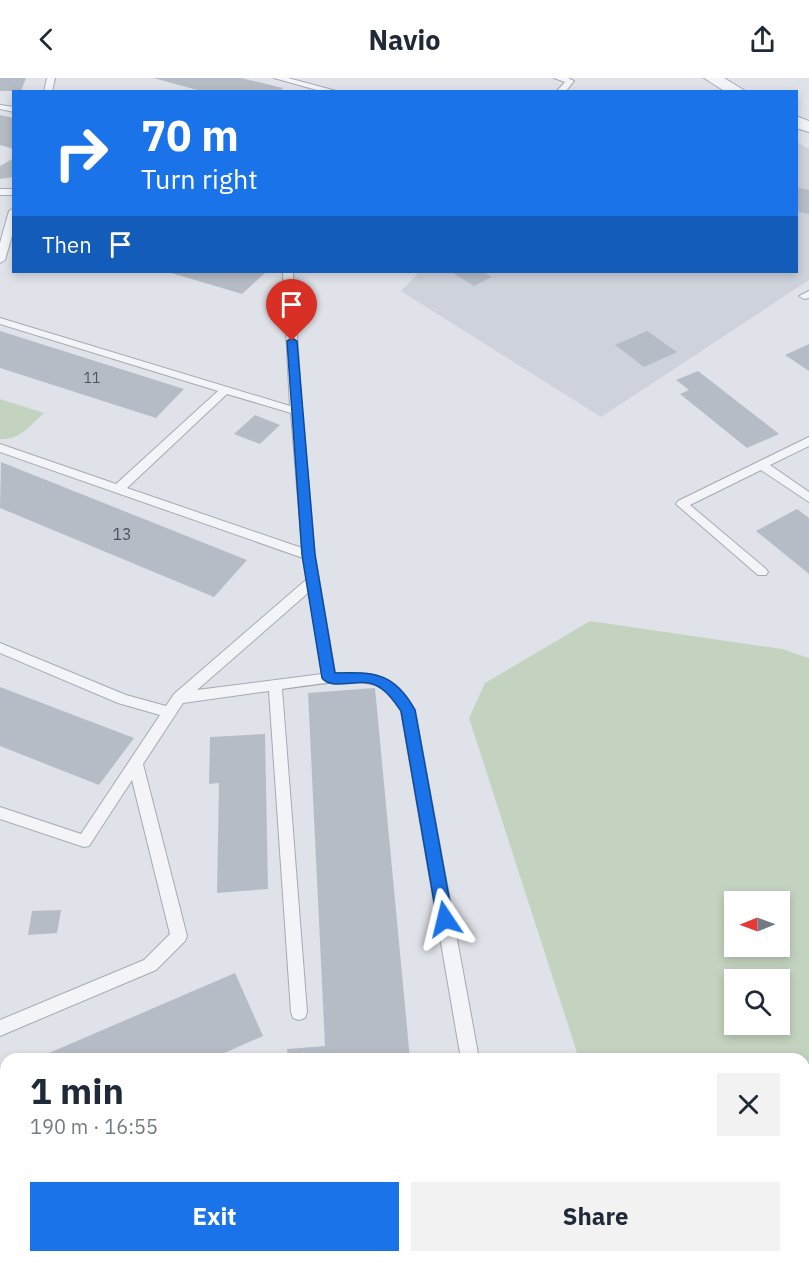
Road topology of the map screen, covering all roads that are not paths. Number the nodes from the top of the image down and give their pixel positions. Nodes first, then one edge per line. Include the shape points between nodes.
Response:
1 (278, 78) edge
2 (558, 78) edge
3 (712, 78) edge
4 (328, 90) edge
5 (562, 90) edge
6 (735, 90) edge
7 (12, 218) edge
8 (0, 260) edge
9 (288, 273) edge
10 (0, 321) edge
11 (226, 390) junction
12 (296, 411) junction
13 (809, 441) edge
14 (0, 448) edge
15 (762, 465) junction
16 (119, 488) junction
17 (809, 498) edge
18 (309, 555) junction
19 (762, 572) dead end
20 (313, 581) junction
21 (0, 648) edge
22 (329, 678) junction
23 (275, 686) junction
24 (179, 698) junction
25 (170, 712) junction
26 (136, 765) junction
27 (0, 813) edge
28 (299, 1012) dead end
29 (0, 1028) edge
30 (469, 1053) edge

1 - 4 lane
2 - 5 lane via 570,81
3 - 6 street
7 - 8 lane
9 - 12 lane
10 - 11 lane
11 - 12 lane
11 - 16 lane
12 - 18 lane
13 - 15 lane
14 - 16 lane
15 - 17 lane
15 - 19 lane via 682,504
16 - 18 lane
18 - 20 lane
20 - 22 lane
20 - 24 lane
21 - 25 lane via 123,699
22 - 23 lane
22 - 30 lane via 372,678 392,688 408,710
23 - 24 lane
23 - 28 lane
24 - 25 lane
25 - 26 lane
26 - 27 lane via 84,842
26 - 29 lane via 178,936 150,965

